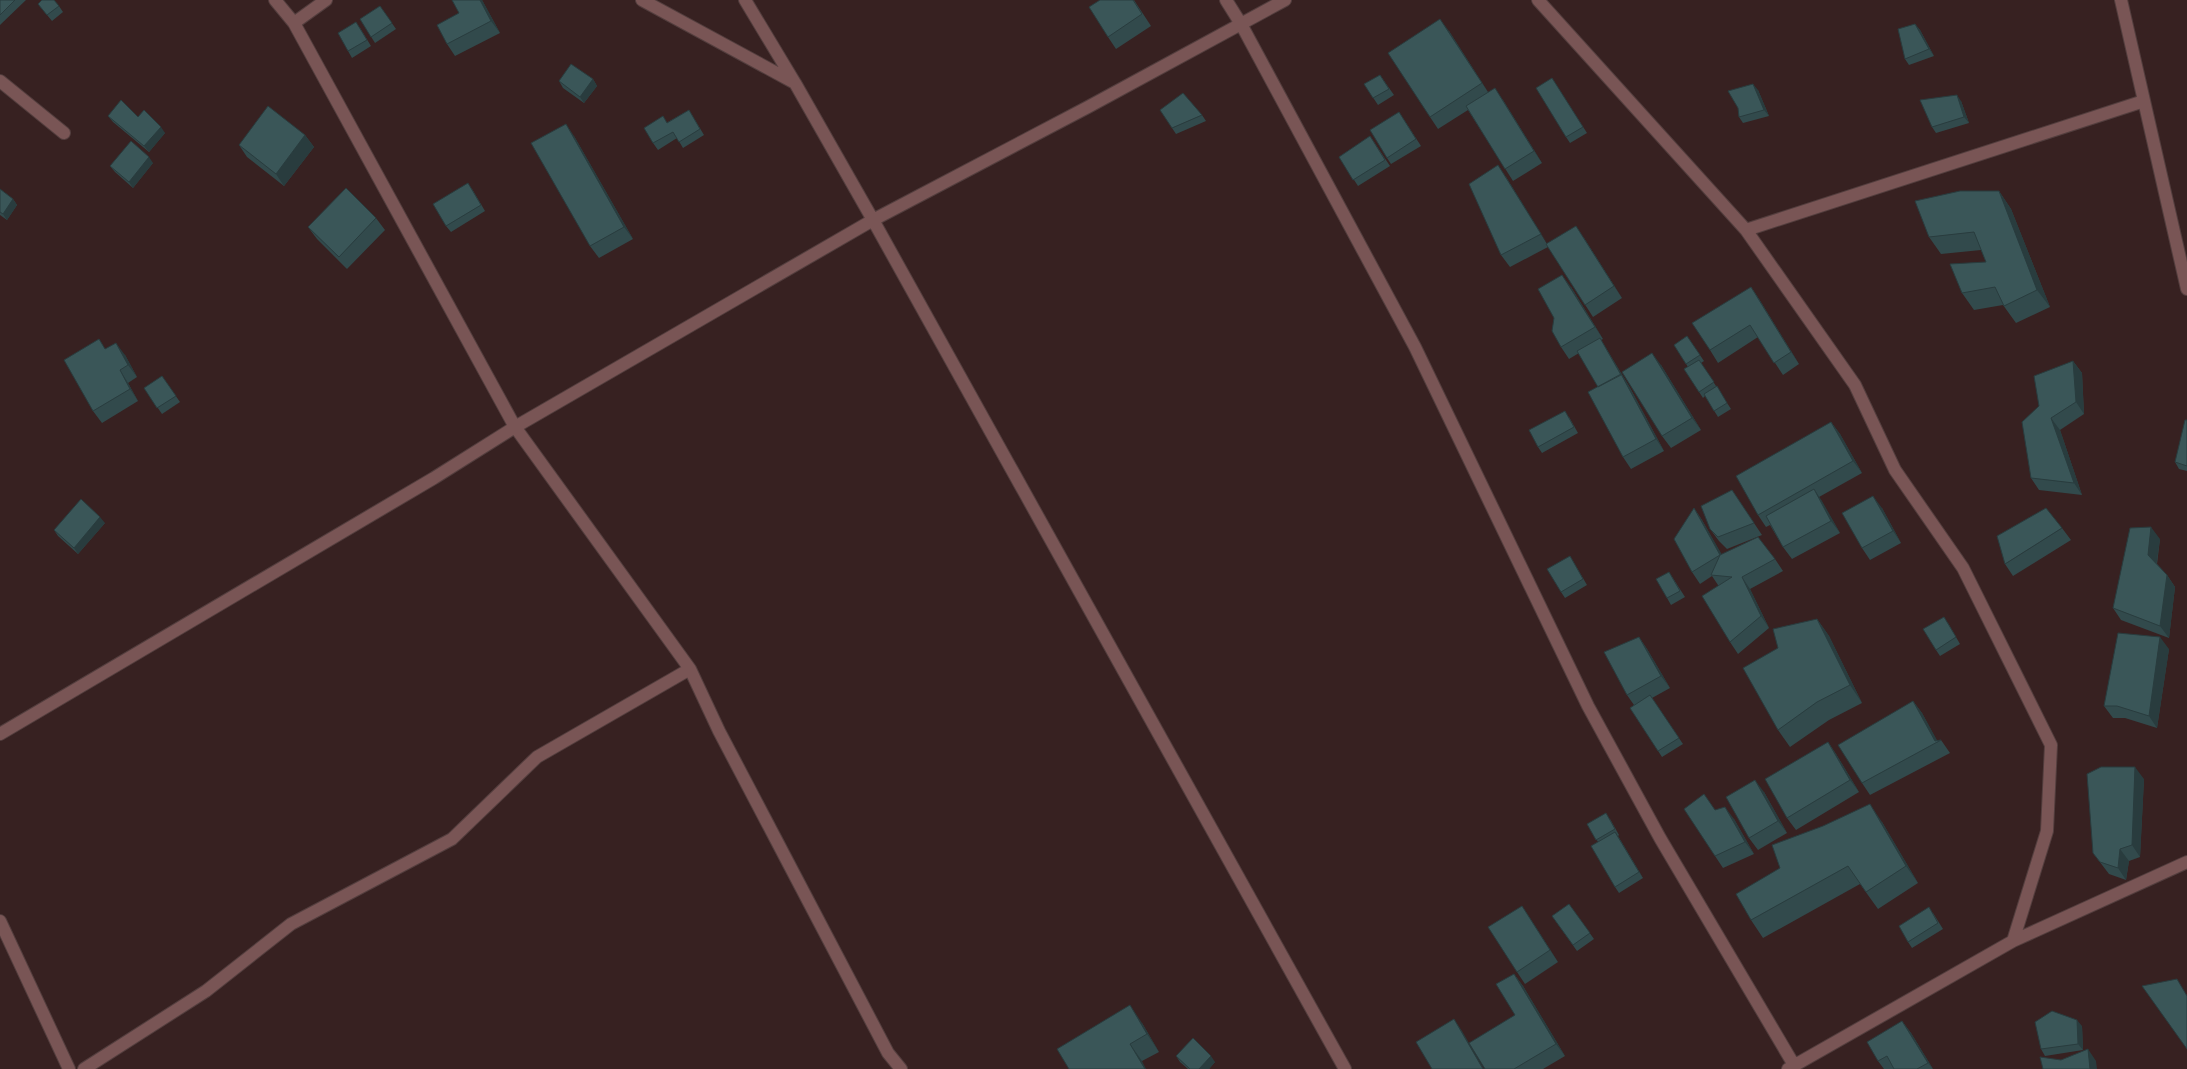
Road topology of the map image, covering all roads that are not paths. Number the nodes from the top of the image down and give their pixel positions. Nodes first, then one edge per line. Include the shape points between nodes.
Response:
1 (275, 0) edge
2 (326, 0) edge
3 (642, 0) edge
4 (745, 0) edge
5 (1226, 0) edge
6 (1285, 0) edge
7 (1538, 0) edge
8 (2121, 0) edge
9 (294, 23) junction
10 (1241, 24) junction
11 (0, 81) edge
12 (795, 83) junction
13 (2144, 101) junction
14 (64, 132) dead end
15 (873, 220) junction
16 (1746, 230) junction
17 (2187, 289) edge
18 (515, 428) junction
19 (690, 669) junction
20 (0, 734) edge
21 (2187, 862) edge
22 (0, 921) edge
23 (2013, 941) junction
24 (1791, 1067) edge
25 (69, 1069) edge
26 (84, 1069) edge
27 (901, 1069) edge
28 (1345, 1069) edge

1 - 9 street
2 - 9 street
3 - 12 street
4 - 12 street
5 - 10 street
6 - 10 street
7 - 16 street
8 - 13 street
9 - 18 street
10 - 15 street
10 - 24 street via 1415,347 1588,706
11 - 14 street
12 - 15 street
13 - 16 street
13 - 17 street
15 - 18 street
15 - 28 street
16 - 23 street via 1855,385 1895,470 1963,568 2051,745 2047,831
18 - 19 street
18 - 20 street
19 - 26 street via 537,757 452,839 292,924 206,991
19 - 27 street via 719,731 888,1053
21 - 23 street
22 - 25 street
23 - 24 street

